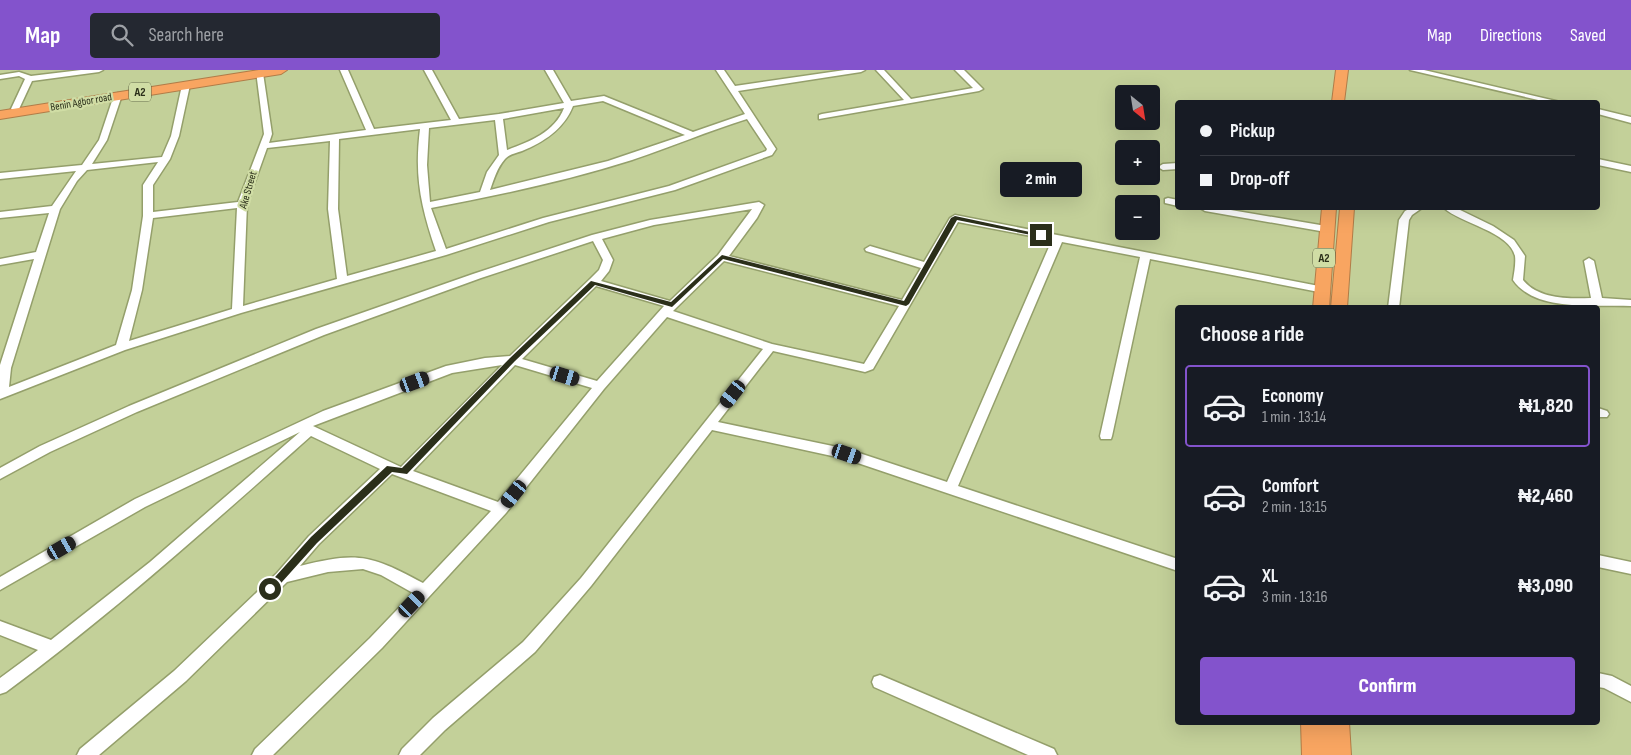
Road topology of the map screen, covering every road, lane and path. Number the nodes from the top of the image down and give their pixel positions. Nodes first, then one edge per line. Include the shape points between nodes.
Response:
1 (99, 70) edge
2 (280, 70) edge
3 (344, 70) edge
4 (428, 70) edge
5 (549, 70) edge
6 (720, 70) edge
7 (861, 70) edge
8 (880, 70) edge
9 (958, 70) edge
10 (1342, 70) edge
11 (1353, 70) edge
12 (1414, 70) edge
13 (257, 72) edge
14 (0, 76) edge
15 (29, 78) junction
16 (186, 85) junction
17 (734, 89) junction
18 (118, 96) junction
19 (1338, 100) edge
20 (1350, 100) edge
21 (1547, 100) edge
22 (909, 101) junction
23 (570, 105) junction
24 (15, 109) junction
25 (0, 111) edge
26 (1600, 112) edge
27 (0, 115) edge
28 (499, 116) junction
29 (748, 116) junction
30 (822, 117) dead end
31 (1631, 120) edge
32 (456, 122) junction
33 (425, 126) junction
34 (371, 132) junction
35 (691, 134) junction
36 (335, 137) junction
37 (264, 146) junction
38 (503, 155) junction
39 (165, 159) junction
40 (1600, 162) edge
41 (1175, 166) edge
42 (1164, 167) dead end
43 (83, 168) junction
44 (1631, 169) edge
45 (0, 176) edge
46 (484, 195) junction
47 (242, 204) junction
48 (426, 206) junction
49 (55, 209) junction
50 (1217, 210) edge
51 (1329, 210) edge
52 (1347, 210) edge
53 (1413, 210) edge
54 (1454, 210) edge
55 (0, 216) edge
56 (148, 216) junction
57 (1326, 229) junction
58 (596, 237) junction
59 (1058, 239) junction
60 (870, 249) dead end
61 (442, 253) junction
62 (1146, 254) junction
63 (39, 255) junction
64 (722, 257) junction
65 (1589, 260) dead end
66 (0, 262) edge
67 (927, 266) junction
68 (343, 281) junction
69 (593, 282) junction
70 (1324, 290) junction
71 (1597, 300) junction
72 (1631, 303) edge
73 (906, 304) junction
74 (1322, 305) edge
75 (1339, 305) edge
76 (1396, 305) edge
77 (668, 309) junction
78 (237, 311) junction
79 (121, 347) junction
80 (770, 347) junction
81 (512, 360) junction
82 (600, 386) junction
83 (1, 395) edge
84 (709, 425) junction
85 (306, 428) junction
86 (1106, 436) dead end
87 (397, 470) junction
88 (0, 474) edge
89 (950, 490) junction
90 (501, 509) junction
91 (1600, 561) edge
92 (1175, 564) edge
93 (1631, 568) edge
94 (282, 577) junction
95 (0, 584) edge
96 (424, 591) junction
97 (0, 628) edge
98 (53, 648) junction
99 (1600, 680) edge
100 (880, 682) dead end
101 (0, 687) edge
102 (1631, 694) edge
103 (1314, 725) edge
104 (1336, 725) edge
105 (86, 755) edge
106 (261, 755) edge
107 (408, 755) edge
108 (1048, 755) edge
109 (1315, 755) edge
110 (1338, 755) edge

1 - 15 street
2 - 13 highway, Benin Agbor road / A2
3 - 34 street
4 - 32 street
5 - 23 street
6 - 17 street
7 - 17 street
8 - 22 street
9 - 22 street via 979,89
10 - 19 highway
11 - 20 highway
12 - 21 street
13 - 16 highway, Benin Agbor road / A2
13 - 24 highway, Benin Agbor road / A2
13 - 37 street, Ake Street via 268,134
14 - 15 street via 19,74
15 - 24 street
16 - 18 highway, Benin Agbor road / A2
16 - 39 street via 175,136
17 - 29 street
18 - 27 highway, Benin Agbor road / A2
18 - 43 street via 103,140
22 - 30 street
23 - 28 street
23 - 35 street via 604,98
23 - 38 street via 567,115 554,128 529,145
24 - 25 highway, Benin Agbor road / A2
26 - 31 street
28 - 32 street
28 - 38 street
29 - 35 street
29 - 61 street via 772,148 764,156 672,188 546,220
32 - 33 street
33 - 34 street
33 - 48 street via 422,170
34 - 36 street
35 - 46 street via 613,163
36 - 37 street
36 - 68 street via 331,197
37 - 47 street, Ake Street
38 - 46 street via 492,172
39 - 43 street
39 - 56 street via 148,185
40 - 44 street
41 - 42 street
43 - 45 street
43 - 49 street
46 - 48 street
47 - 56 street
47 - 78 street, Ake Street
48 - 61 street
49 - 55 street
49 - 63 street
50 - 57 street
51 - 57 highway, A2
52 - 75 highway, A2
53 - 76 street via 1404,220
54 - 71 street via 1516,247 1520,254 1518,280 1524,288 1537,295 1573,302
56 - 79 street via 137,290
57 - 70 highway, A2
58 - 64 street via 653,222 758,205 754,216
58 - 69 street via 608,264
58 - 88 street via 320,332 133,409 45,449
59 - 62 street
59 - 67 street via 955,218
59 - 89 street
60 - 67 street
61 - 68 street
62 - 70 street
62 - 86 street
63 - 66 street
63 - 83 street via 5,368
64 - 73 street
64 - 77 street
65 - 71 street
67 - 73 street
68 - 78 street
69 - 77 street
69 - 81 street
70 - 74 highway, A2
71 - 72 street
73 - 80 street via 870,366 865,368
77 - 80 street
77 - 82 street
78 - 79 street
79 - 83 street
80 - 84 street
81 - 82 street
81 - 85 street via 450,369 327,414
81 - 87 street
82 - 90 street
84 - 89 street via 847,454
84 - 107 street via 586,582 530,647 439,724
85 - 87 street
85 - 95 street via 229,459 140,503
85 - 98 street via 141,578
87 - 90 street
87 - 94 street via 314,540
89 - 92 street
90 - 96 street
91 - 93 street
94 - 96 street via 359,563 372,565
94 - 105 street via 180,676
96 - 106 street
97 - 98 street
98 - 101 street
99 - 102 street
100 - 108 street
103 - 109 highway
104 - 110 highway

